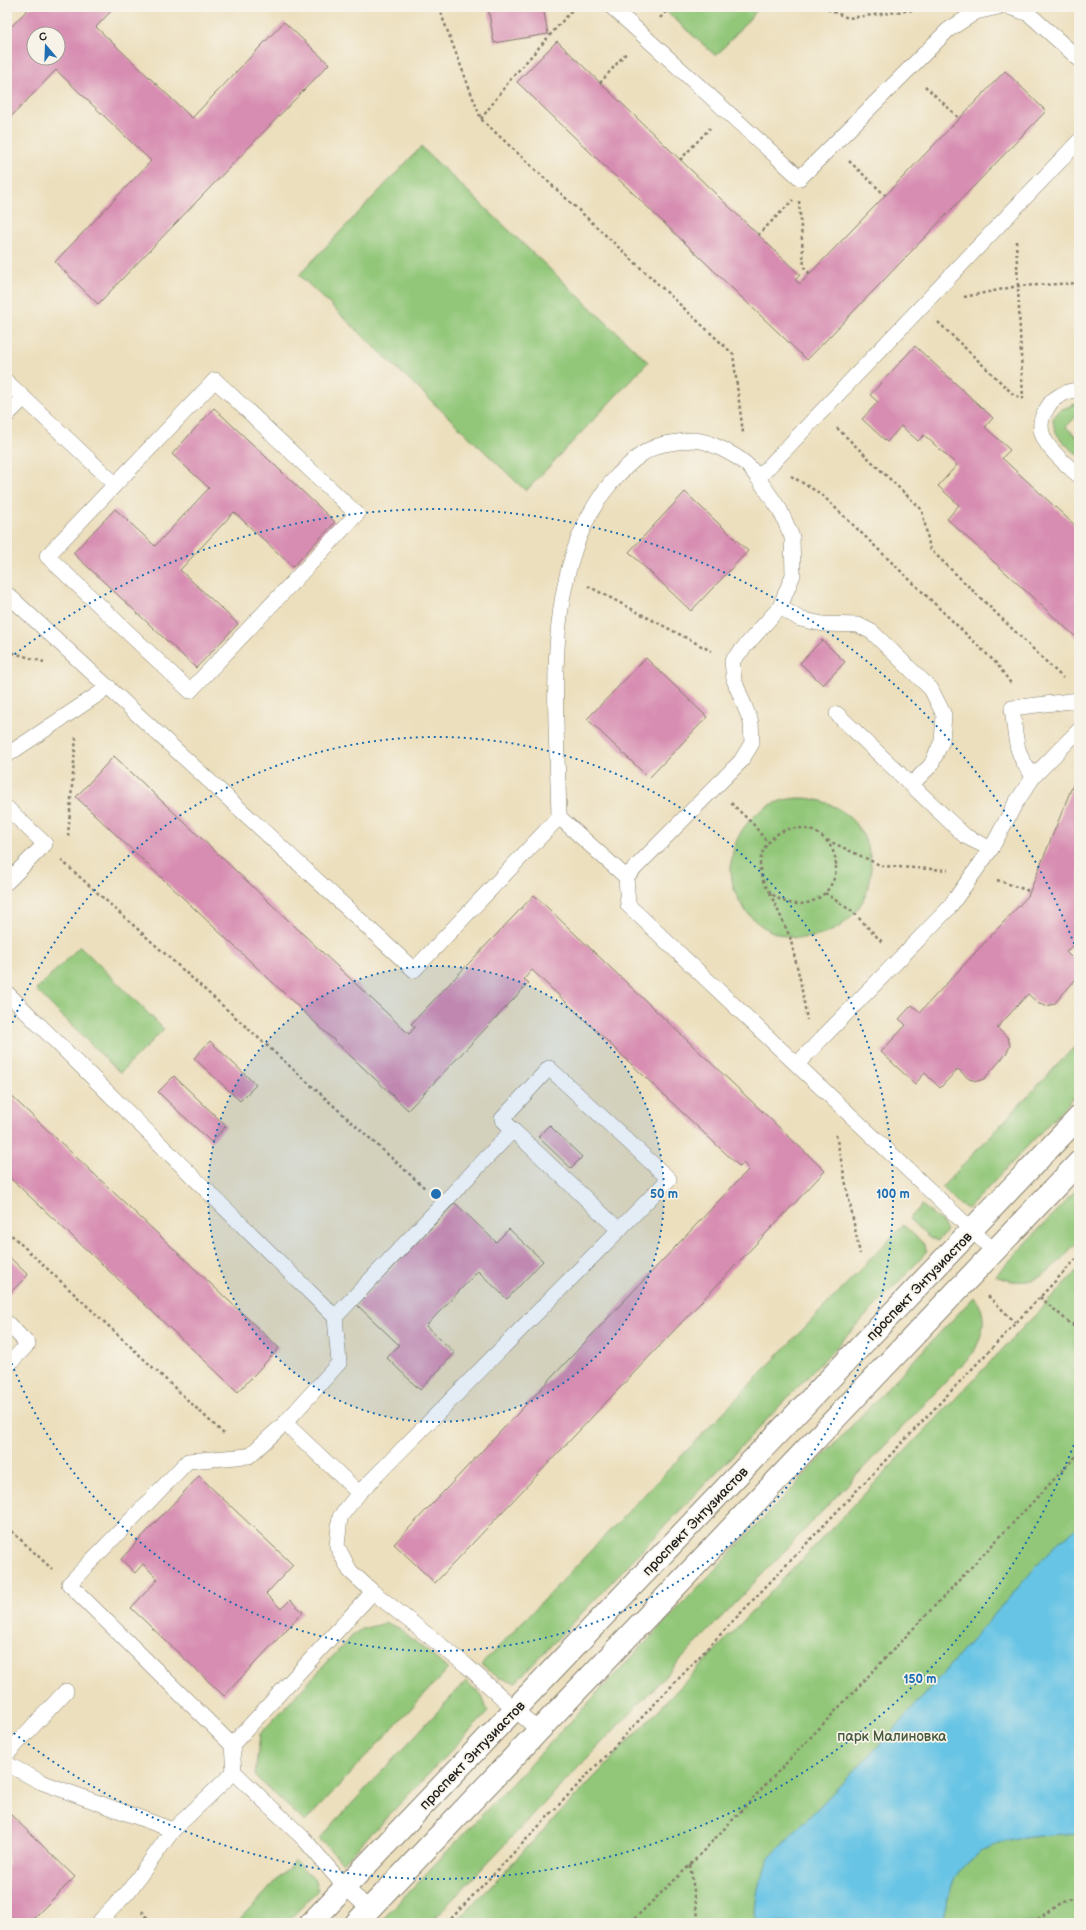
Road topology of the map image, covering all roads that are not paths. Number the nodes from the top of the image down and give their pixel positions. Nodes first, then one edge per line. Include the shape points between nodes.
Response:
1 (612, 7) edge
2 (998, 7) edge
3 (1009, 7) edge
4 (1079, 59) edge
5 (1079, 141) edge
6 (7, 382) edge
7 (1079, 391) edge
8 (24, 398) junction
9 (7, 415) edge
10 (764, 472) junction
11 (1079, 476) edge
12 (115, 484) junction
13 (7, 594) edge
14 (780, 607) junction
15 (109, 687) junction
16 (1079, 700) edge
17 (837, 714) dead end
18 (1079, 730) edge
19 (7, 755) edge
20 (1034, 776) junction
21 (912, 784) junction
22 (7, 808) edge
23 (559, 817) junction
24 (991, 849) junction
25 (626, 877) junction
26 (7, 882) edge
27 (7, 993) edge
28 (797, 1064) junction
29 (1079, 1117) edge
30 (513, 1130) junction
31 (1079, 1162) edge
32 (619, 1230) junction
33 (971, 1230) junction
34 (994, 1251) junction
35 (334, 1317) junction
36 (7, 1323) edge
37 (7, 1366) edge
38 (285, 1423) junction
39 (359, 1492) junction
40 (373, 1592) junction
41 (66, 1691) dead end
42 (516, 1710) junction
43 (539, 1731) junction
44 (232, 1745) junction
45 (7, 1754) edge
46 (7, 1764) edge
47 (234, 1772) junction
48 (173, 1830) junction
49 (345, 1886) junction
50 (362, 1916) edge
51 (98, 1923) edge
52 (311, 1923) edge

1 - 2 lane via 800,178 948,30 976,12
3 - 4 lane via 1029,14
5 - 10 lane
6 - 8 lane
7 - 11 lane via 1064,394 1052,401 1043,415 1040,430 1046,444
8 - 9 lane
8 - 12 lane
10 - 14 lane via 792,538 793,575
10 - 23 lane via 722,449 695,440 660,444 634,458 603,491 580,531 566,575 556,652
12 - 12 lane via 215,380 357,514 190,690 47,556
13 - 15 lane
14 - 21 lane via 800,619 823,624 858,625 872,632 931,689 944,715 942,741 931,765
14 - 25 lane via 732,662 734,680 751,722 752,743 741,761
15 - 19 lane
15 - 23 lane via 414,970
16 - 20 lane via 1012,708 1019,754 1024,766
17 - 21 lane
18 - 20 lane
20 - 24 lane via 1015,804
21 - 24 lane via 965,836
22 - 26 lane via 45,844
23 - 25 lane
24 - 28 lane via 948,909
25 - 28 lane via 628,905
27 - 35 lane
28 - 33 lane
29 - 33 street, проспект Энтузиастов
30 - 32 lane
30 - 32 lane via 502,1119 549,1068 669,1179
30 - 35 lane
31 - 34 street
32 - 39 lane
33 - 34 lane
33 - 42 street, проспект Энтузиастов
34 - 43 street
35 - 38 lane via 339,1363
36 - 37 lane via 28,1344
38 - 39 lane
38 - 44 lane via 249,1456 188,1461 69,1584
39 - 40 lane via 340,1516 337,1546 350,1571
40 - 42 lane via 467,1666
40 - 44 lane
41 - 45 lane
42 - 43 lane
42 - 49 street, проспект Энтузиастов
43 - 50 street
44 - 47 lane
46 - 48 lane via 40,1782
47 - 48 lane
47 - 49 lane via 304,1839
48 - 51 lane via 128,1892
49 - 50 lane
49 - 52 street, проспект Энтузиастов

